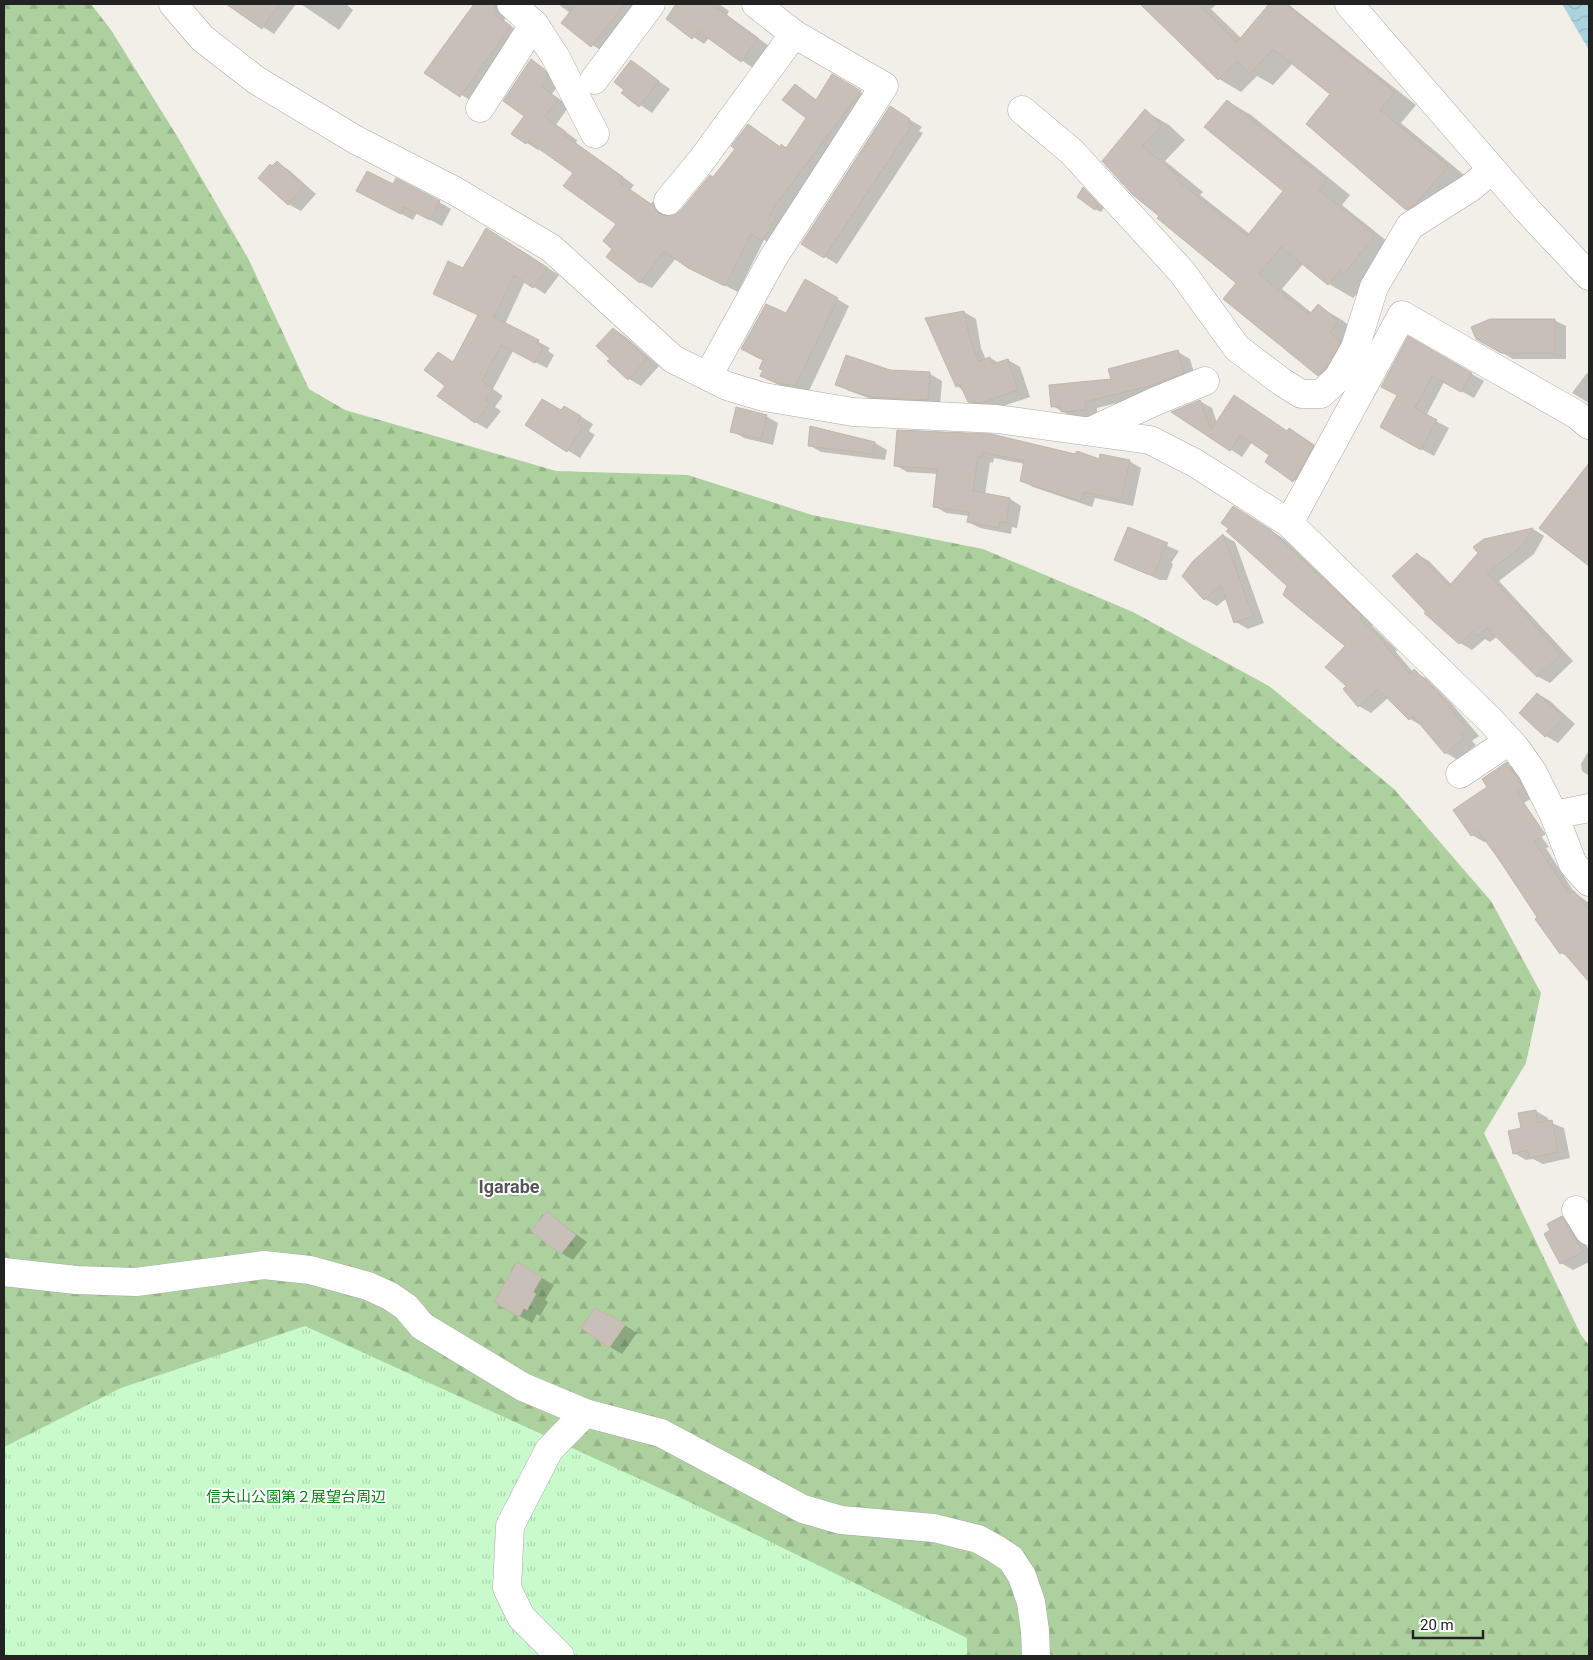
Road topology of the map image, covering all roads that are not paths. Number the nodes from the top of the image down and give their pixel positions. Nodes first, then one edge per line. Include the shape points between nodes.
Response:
1 (174, 4) edge
2 (511, 4) edge
3 (651, 4) edge
4 (756, 4) edge
5 (1349, 4) edge
6 (534, 24) junction
7 (794, 34) junction
8 (594, 80) dead end
9 (480, 108) dead end
10 (1022, 110) dead end
11 (595, 134) dead end
12 (1492, 170) junction
13 (668, 201) dead end
14 (1589, 276) edge
15 (708, 376) junction
16 (1205, 381) dead end
17 (1589, 425) edge
18 (1092, 431) junction
19 (1289, 523) junction
20 (1509, 741) junction
21 (1460, 774) dead end
22 (1589, 808) edge
23 (1554, 815) junction
24 (1589, 882) edge
25 (4, 1272) edge
26 (585, 1413) junction
27 (560, 1656) edge
28 (1036, 1656) edge

1 - 15 street via 202,38 256,80 356,140 455,191 551,248 673,359
2 - 6 street
3 - 8 street
4 - 7 street
5 - 12 street
6 - 9 street
6 - 11 street via 555,56
7 - 13 street
7 - 15 street via 884,86 772,258
10 - 12 street via 1072,152 1169,258 1237,348 1301,394 1321,394 1338,378 1355,348 1374,287 1410,226
12 - 14 street
15 - 18 street via 727,386 764,397 853,412 997,419
16 - 18 street
17 - 19 street via 1577,415 1402,315
18 - 19 street via 1150,440 1195,462
19 - 20 street
20 - 21 street
20 - 23 street via 1532,771
22 - 23 street
23 - 24 street via 1572,864
25 - 26 street via 76,1280 136,1282 264,1265 341,1277 390,1296 406,1307 422,1326 501,1374 529,1390
26 - 27 street via 549,1450 510,1526 507,1588 521,1617
26 - 28 street via 661,1433 803,1509 841,1520 934,1528 978,1539 1011,1559 1022,1576 1031,1602

